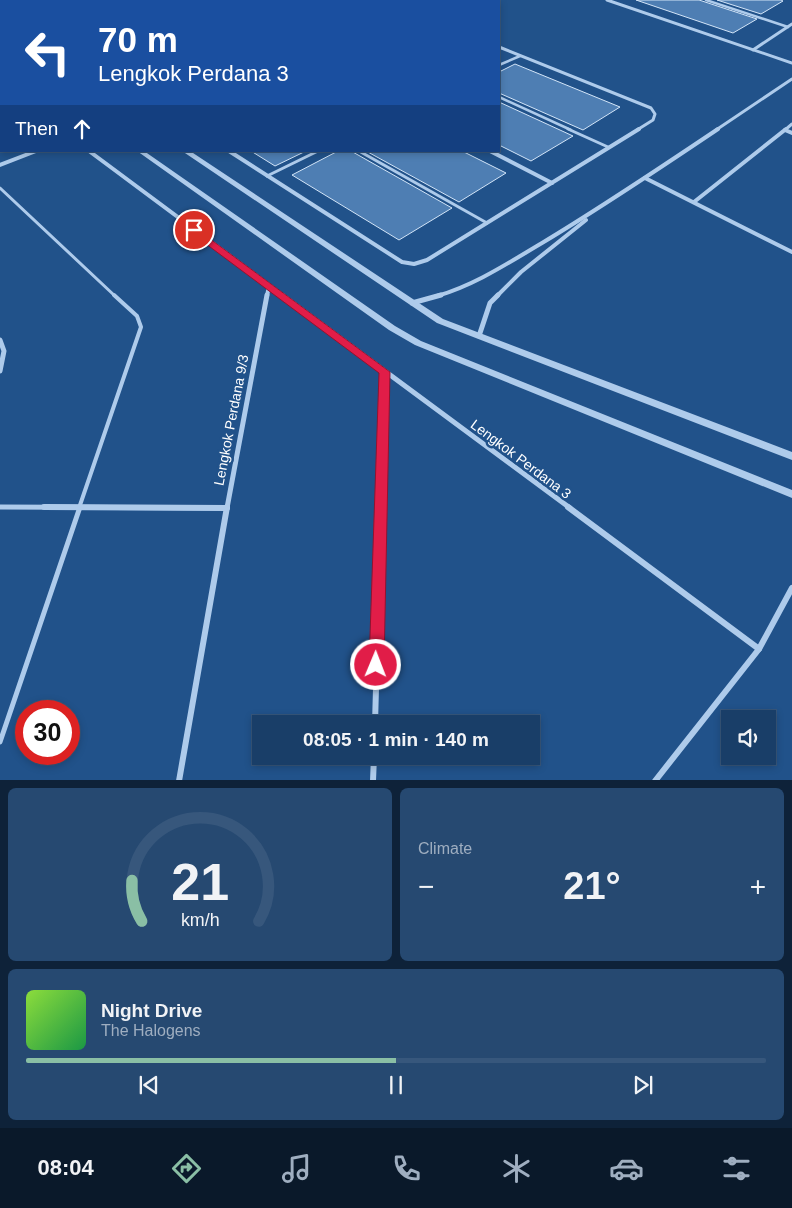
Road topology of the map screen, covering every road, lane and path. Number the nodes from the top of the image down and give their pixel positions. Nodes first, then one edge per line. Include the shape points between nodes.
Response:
1 (606, 0) edge
2 (706, 0) edge
3 (792, 24) edge
4 (788, 27) junction
5 (500, 47) edge
6 (753, 50) junction
7 (520, 56) junction
8 (792, 63) edge
9 (500, 65) edge
10 (792, 79) edge
11 (500, 97) edge
12 (792, 124) edge
13 (784, 130) junction
14 (792, 133) edge
15 (608, 147) junction
16 (34, 152) edge
17 (89, 152) edge
18 (141, 152) edge
19 (186, 152) edge
20 (231, 152) edge
21 (316, 152) edge
22 (362, 152) edge
23 (492, 152) edge
24 (0, 166) edge
25 (267, 176) junction
26 (644, 178) junction
27 (552, 182) junction
28 (0, 188) edge
29 (694, 202) junction
30 (602, 207) junction
31 (487, 223) junction
32 (792, 252) edge
33 (269, 286) junction
34 (412, 303) junction
35 (479, 336) junction
36 (0, 340) edge
37 (0, 370) edge
38 (384, 372) junction
39 (792, 456) edge
40 (792, 494) edge
41 (0, 506) edge
42 (80, 507) junction
43 (227, 508) junction
44 (792, 588) edge
45 (759, 649) junction
46 (375, 715) edge
47 (0, 742) edge
48 (374, 765) edge
49 (179, 780) edge
50 (373, 780) edge
51 (655, 780) edge

1 - 6 street
2 - 4 lane
3 - 4 street
4 - 6 street
5 - 7 street
6 - 8 street
7 - 9 lane
7 - 15 street via 651,108 654,120
10 - 26 street
11 - 15 lane
12 - 13 street
13 - 14 street
13 - 29 street
15 - 27 street
16 - 24 street
17 - 33 street
18 - 40 street via 418,343
19 - 34 street
20 - 25 street
21 - 25 lane
22 - 31 lane
23 - 27 street
25 - 31 street via 402,262 414,264 427,260
26 - 29 street
26 - 30 street
27 - 31 street
28 - 42 lane via 137,316 141,327
29 - 32 street
30 - 34 street via 460,288
30 - 35 street via 521,272 490,303
33 - 38 street, Lengkok Perdana 3
33 - 43 street, Lengkok Perdana 9/3
34 - 35 street via 440,321
35 - 39 street
36 - 37 street via 4,359
38 - 45 street, Lengkok Perdana 3
38 - 46 street
41 - 42 street
42 - 43 street
42 - 47 lane
43 - 49 street, Lengkok Perdana 9/3
44 - 45 street
45 - 51 street
48 - 50 street

